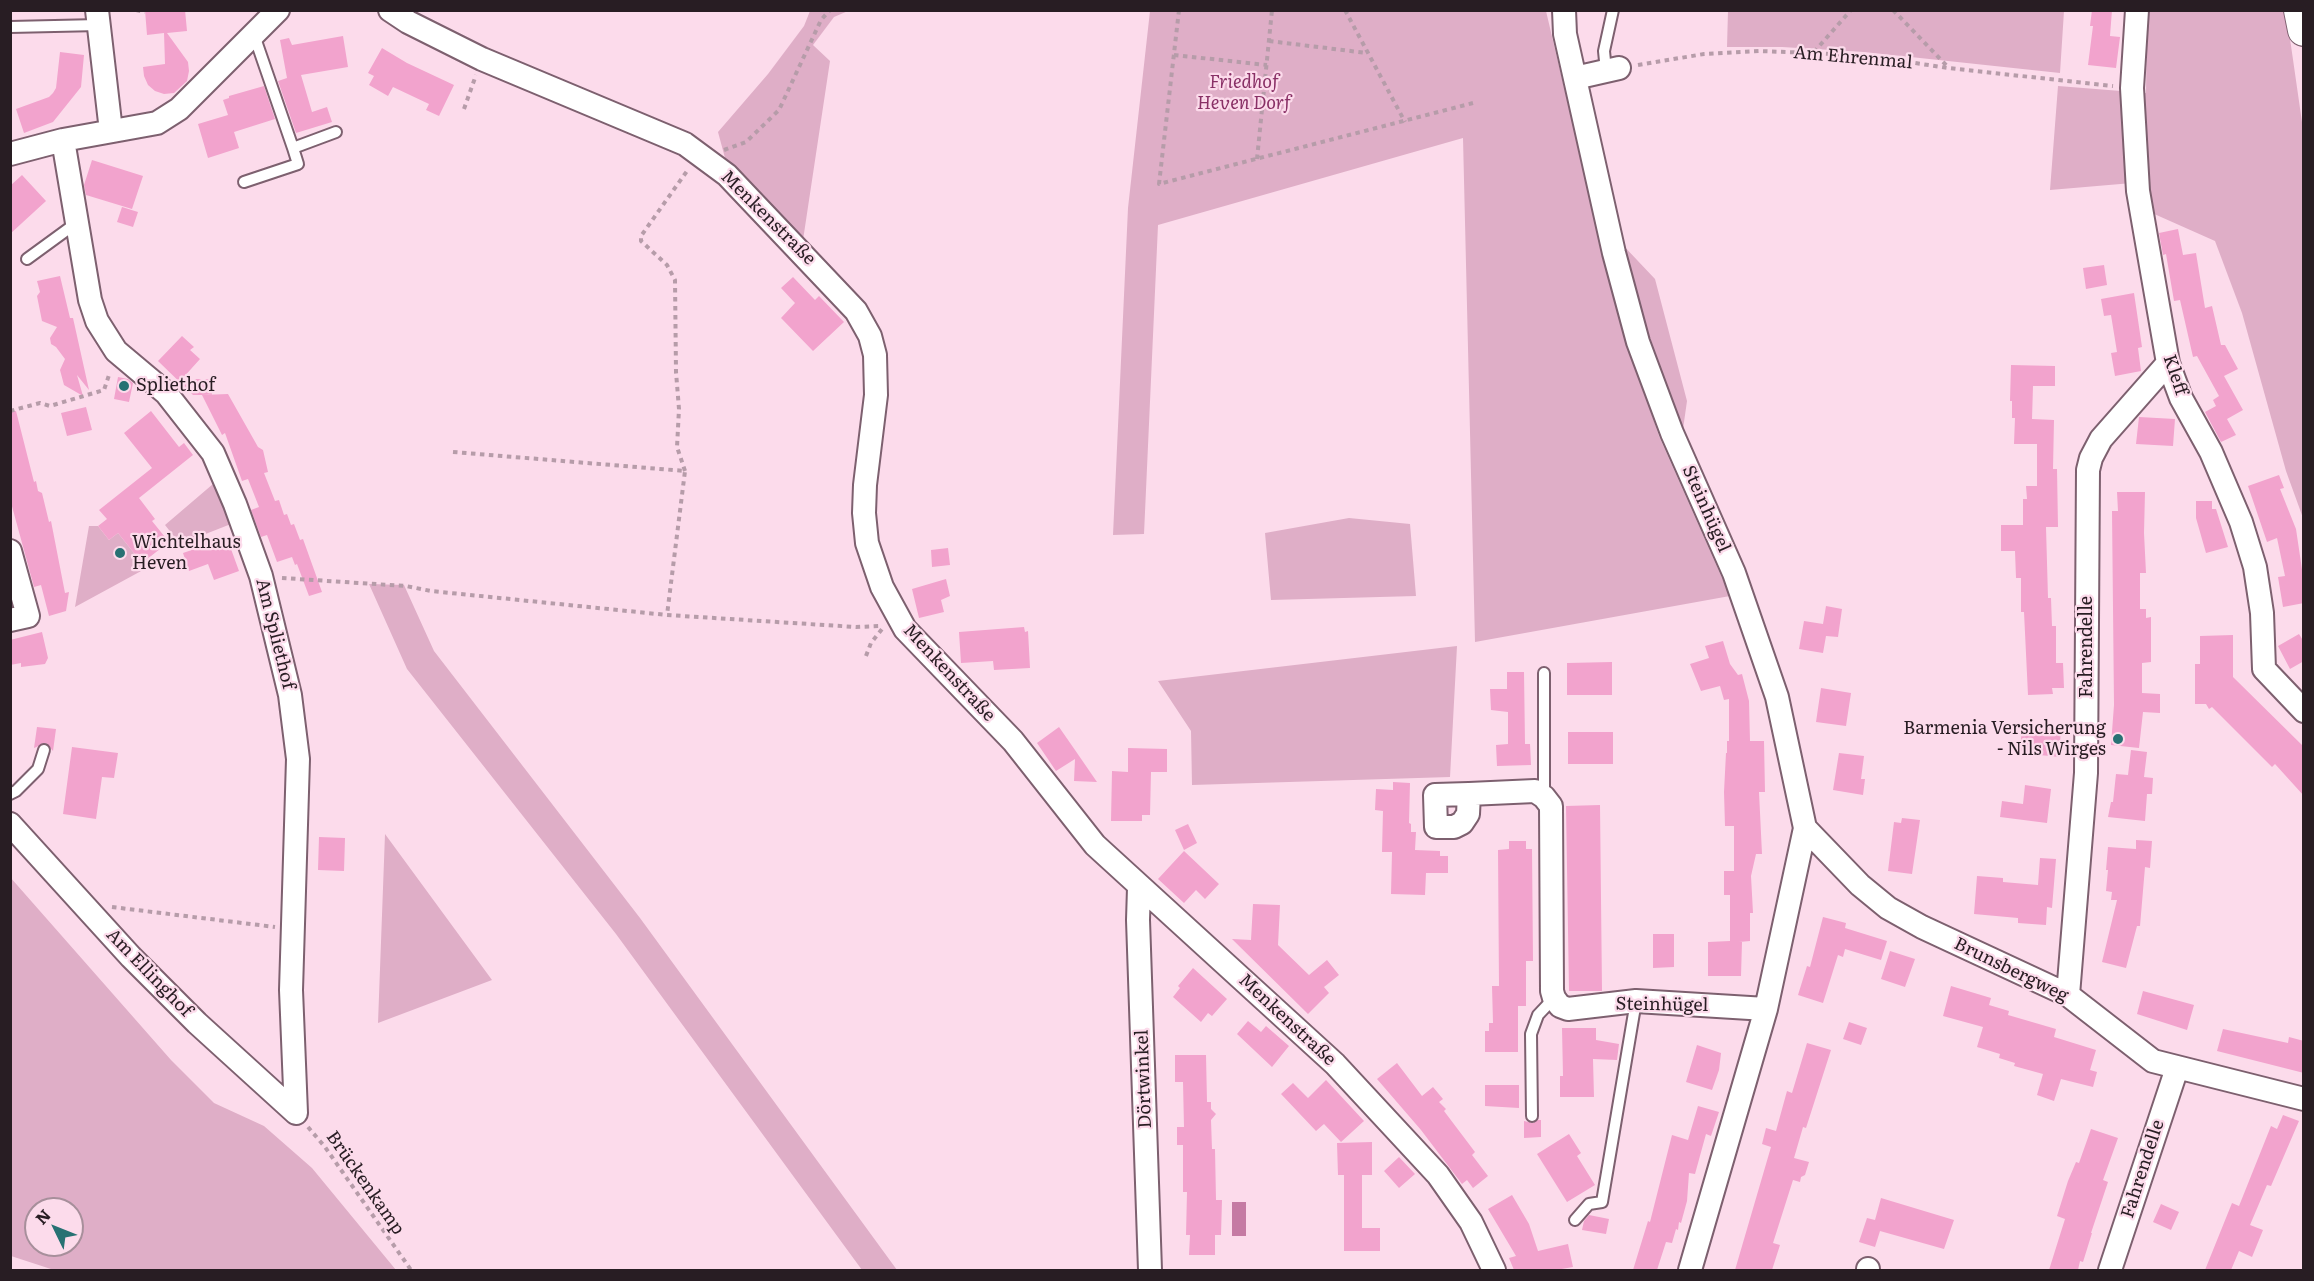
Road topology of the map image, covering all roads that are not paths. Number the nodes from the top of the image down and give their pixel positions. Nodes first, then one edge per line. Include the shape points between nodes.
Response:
1 (278, 10) edge
2 (390, 10) edge
3 (1564, 10) edge
4 (1613, 10) edge
5 (2137, 10) edge
6 (2300, 10) edge
7 (98, 17) edge
8 (10, 27) edge
9 (2304, 30) edge
10 (254, 35) junction
11 (1613, 69) joint
12 (1575, 78) junction
13 (111, 131) junction
14 (336, 132) dead end
15 (63, 140) junction
16 (293, 148) junction
17 (10, 154) edge
18 (244, 183) dead end
19 (75, 224) junction
20 (27, 259) dead end
21 (2168, 363) junction
22 (10, 551) edge
23 (10, 620) edge
24 (1544, 673) dead end
25 (2304, 711) edge
26 (44, 750) dead end
27 (10, 794) edge
28 (1469, 794) dead end
29 (1545, 797) junction
30 (10, 824) edge
31 (1805, 828) junction
32 (1139, 888) junction
33 (2068, 995) junction
34 (1554, 998) junction
35 (1635, 1001) junction
36 (1766, 1009) junction
37 (2177, 1068) junction
38 (2304, 1099) edge
39 (296, 1113) joint
40 (1532, 1116) dead end
41 (1575, 1220) dead end
42 (1150, 1270) edge
43 (1494, 1270) edge
44 (1690, 1270) edge
45 (2110, 1270) edge

1 - 10 street
2 - 32 street, Menkenstraße via 482,59 685,144 727,175 856,311 870,336 875,356 876,394 864,513 867,543 882,587 905,629 1013,741 1089,839
3 - 12 street, Steinhügel
4 - 11 lane via 1604,51
5 - 21 street, Kleff via 2132,87 2138,191
6 - 9 main road
7 - 8 lane
7 - 13 street
10 - 13 street via 179,109 157,123
10 - 16 lane
11 - 12 street
12 - 31 street, Steinhügel via 1638,342 1672,433 1734,573 1777,697
13 - 15 street
14 - 16 lane
15 - 17 street
15 - 19 street, Am Spliethof
16 - 18 lane via 298,164
19 - 20 lane
19 - 39 street, Am Spliethof via 97,321 116,351 166,393 213,453 261,576 291,695 298,759 291,990
21 - 25 street, Kleff via 2241,522 2255,567 2264,669
21 - 33 street, Fahrendelle via 2101,440 2088,470 2086,772
22 - 23 street via 28,616
24 - 29 lane
26 - 27 lane via 38,769
28 - 29 street via 1535,791
29 - 34 street via 1551,806
30 - 39 street, Am Ellinghof via 196,1023
31 - 33 street, Brunsbergweg via 1888,908
31 - 36 street, Steinhügel
32 - 42 street, Dörtwinkel
32 - 43 street, Menkenstraße via 1239,974 1343,1072 1438,1175 1471,1222
33 - 37 street, Brunsbergweg via 2153,1061
34 - 35 street, Steinhügel via 1568,1009
34 - 40 lane via 1538,1015 1531,1034
35 - 36 street, Steinhügel
35 - 41 lane via 1602,1202 1589,1204
36 - 44 street, Steinhügel
37 - 38 street, Brunsbergweg
37 - 45 street, Fahrendelle

